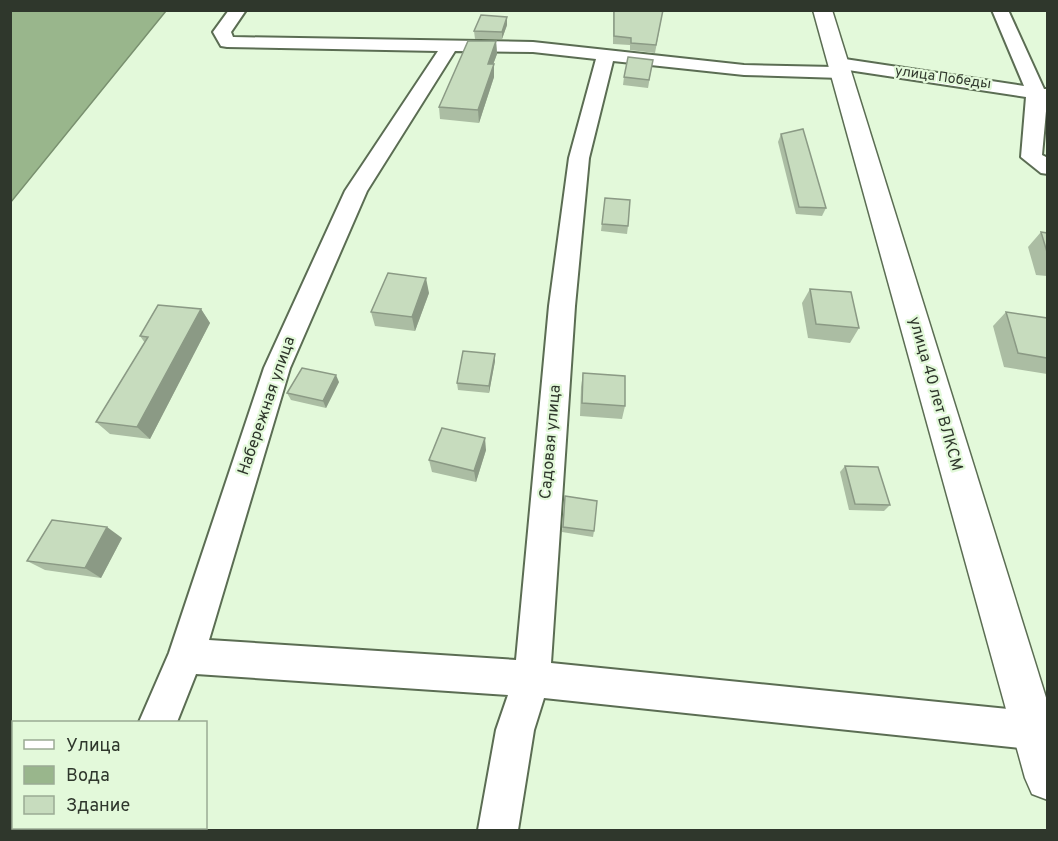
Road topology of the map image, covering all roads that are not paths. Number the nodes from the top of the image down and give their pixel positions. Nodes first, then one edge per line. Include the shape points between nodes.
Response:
1 (238, 10) edge
2 (822, 10) edge
3 (1000, 10) edge
4 (450, 45) junction
5 (606, 54) junction
6 (839, 68) junction
7 (1042, 93) edge
8 (1047, 168) edge
9 (186, 656) junction
10 (532, 679) junction
11 (159, 721) edge
12 (1041, 731) edge
13 (1047, 778) edge
14 (498, 831) edge

1 - 4 street, улица Победы via 222,32 227,42
2 - 6 street, улица 40 лет ВЛКСМ
3 - 7 street
4 - 5 street, улица Победы
4 - 9 street, Набережная улица via 356,190 277,368
5 - 6 street, улица Победы via 744,70
5 - 10 street, Садовая улица via 576,181
6 - 7 street, улица Победы
6 - 12 street, улица 40 лет ВЛКСМ
7 - 8 street via 1031,157
9 - 10 street
9 - 11 street, Набережная улица
10 - 12 street
10 - 14 street, Садовая улица via 515,730
12 - 13 street, улица 40 лет ВЛКСМ

